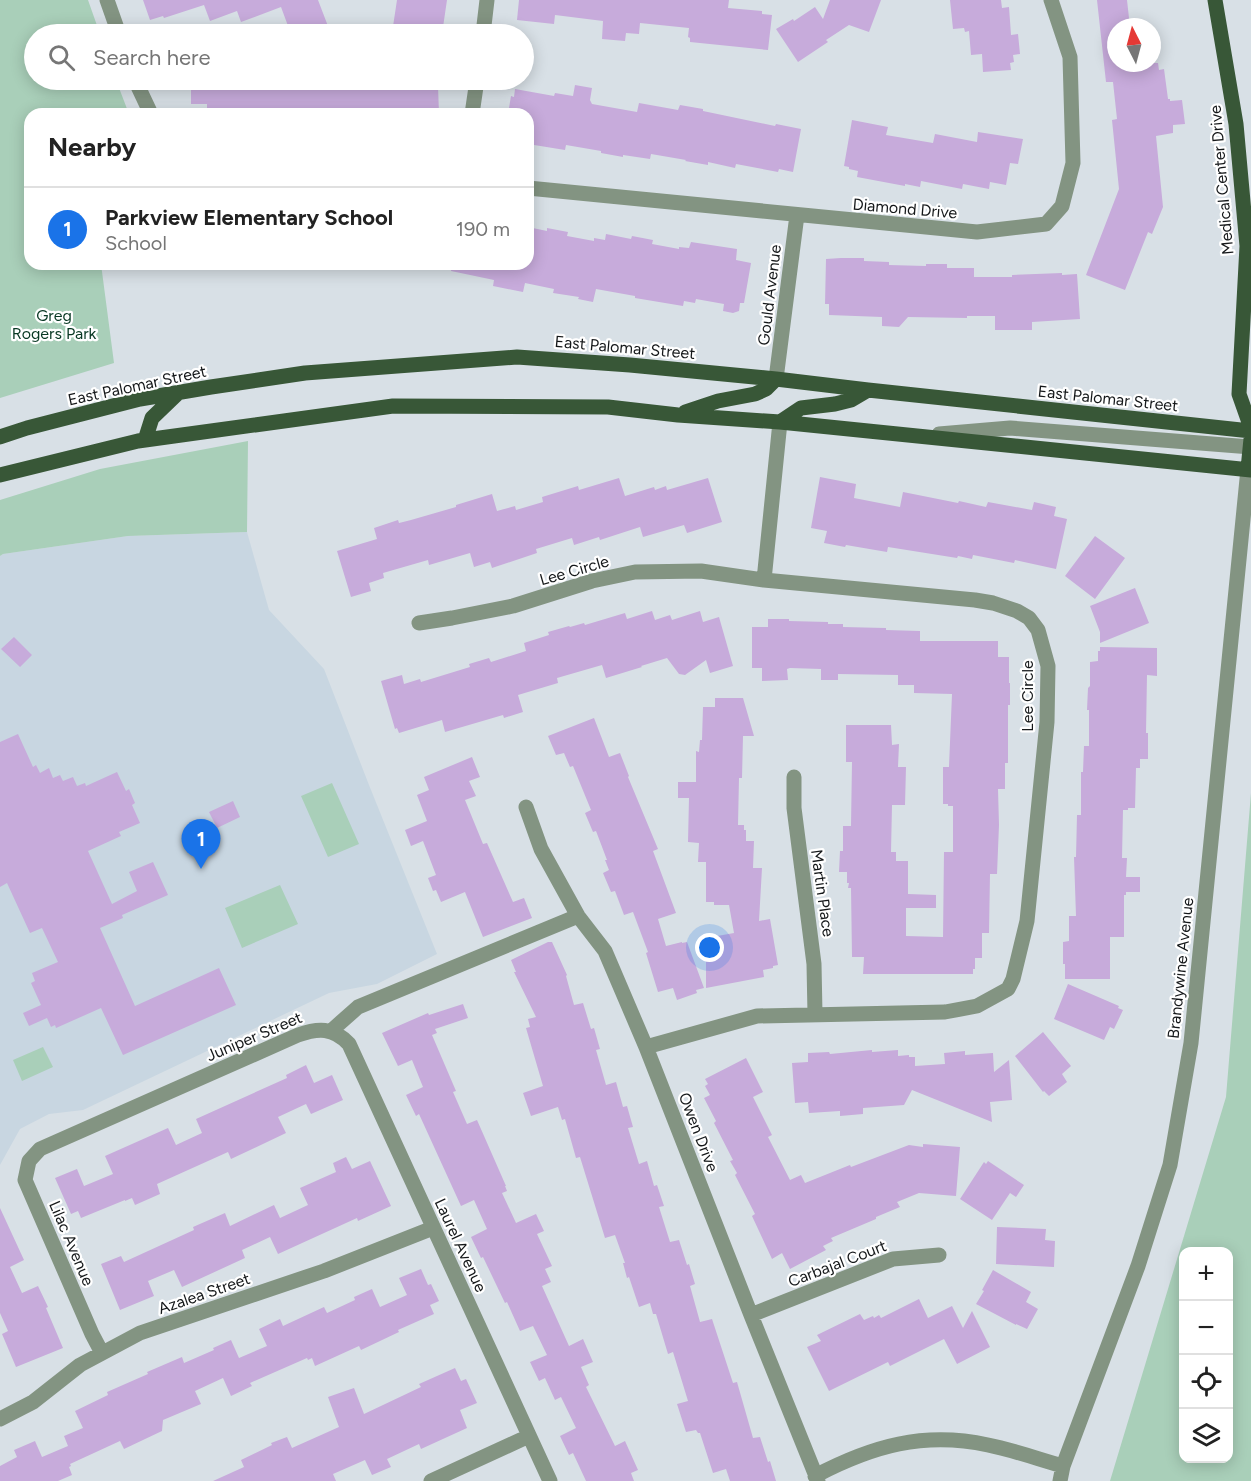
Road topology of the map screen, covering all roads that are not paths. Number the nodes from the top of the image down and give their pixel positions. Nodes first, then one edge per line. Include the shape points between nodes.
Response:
1 (107, 0) edge
2 (487, 0) edge
3 (1051, 0) edge
4 (1215, 0) edge
5 (115, 24) edge
6 (484, 24) edge
7 (140, 90) edge
8 (476, 90) edge
9 (148, 108) edge
10 (473, 108) edge
11 (534, 189) edge
12 (797, 216) junction
13 (776, 379) junction
14 (868, 390) junction
15 (178, 393) junction
16 (678, 415) junction
17 (780, 422) junction
18 (921, 436) junction
19 (0, 437) edge
20 (1251, 438) edge
21 (145, 440) junction
22 (1249, 469) edge
23 (0, 475) edge
24 (764, 580) junction
25 (419, 622) dead end
26 (794, 777) dead end
27 (526, 807) dead end
28 (578, 916) junction
29 (815, 1014) junction
30 (331, 1031) junction
31 (646, 1047) junction
32 (40, 1149) joint
33 (433, 1228) junction
34 (939, 1255) dead end
35 (751, 1315) junction
36 (102, 1353) junction
37 (0, 1419) edge
38 (529, 1436) junction
39 (1061, 1473) edge
40 (817, 1478) edge
41 (431, 1481) edge
42 (550, 1481) edge

1 - 5 street
2 - 6 street
3 - 12 street, Diamond Drive via 1070,57 1073,163 1062,206 1046,224 977,232
4 - 20 main road, Medical Center Drive via 1236,123 1247,246 1239,394
7 - 9 street
8 - 10 street
11 - 12 street, Diamond Drive
12 - 13 street, Gould Avenue
13 - 14 main road, East Palomar Street
13 - 15 main road, East Palomar Street via 517,357 305,373
13 - 16 main road via 755,394
14 - 17 main road via 835,404 801,408
14 - 20 main road, East Palomar Street
15 - 19 main road, East Palomar Street via 129,402
15 - 21 main road via 152,418
16 - 17 main road
16 - 21 main road via 608,407 393,406
17 - 18 main road
17 - 24 street
18 - 20 street via 1010,428
18 - 22 main road
20 - 22 main road, Brandywine Avenue
21 - 23 main road
22 - 39 street, Brandywine Avenue via 1191,1043 1170,1165 1138,1266
24 - 25 street, Lee Circle via 701,571 635,572 513,606
24 - 29 street, Lee Circle via 993,603 1029,618 1038,630 1048,666 1047,722 1027,921 1008,989 977,1006 945,1012
26 - 29 street, Martin Place via 794,808 814,964
27 - 28 street, Owen Drive via 541,849
28 - 30 street via 358,1006
28 - 31 street, Owen Drive via 605,951
29 - 31 street, Lee Circle via 757,1016
30 - 32 street, Juniper Street via 313,1030 298,1035
30 - 33 street, Laurel Avenue via 349,1044
31 - 35 street, Owen Drive
32 - 36 street, Lilac Avenue via 29,1161 25,1180
33 - 36 street, Azalea Street via 324,1271 140,1333
33 - 38 street, Laurel Avenue
34 - 35 street, Carbajal Court via 893,1259
35 - 40 street, Owen Drive
36 - 37 street, Azalea Street via 33,1402
38 - 41 street
38 - 42 street, Laurel Avenue
39 - 40 street via 985,1444 934,1440 871,1451 841,1462

